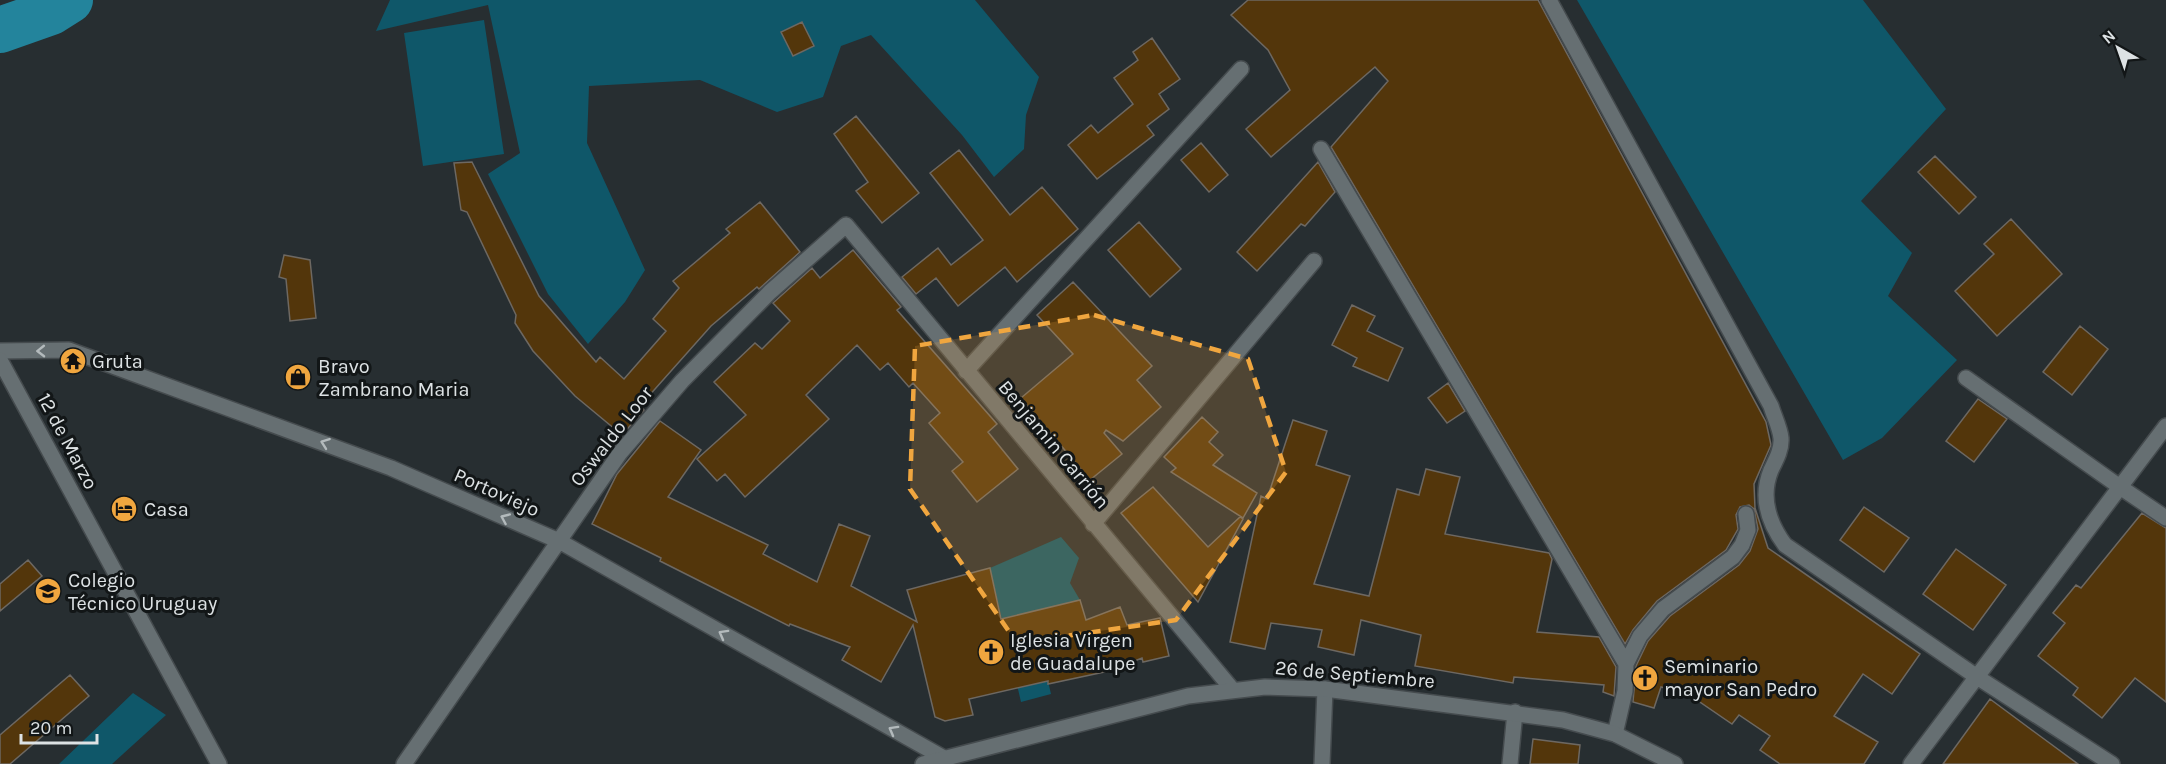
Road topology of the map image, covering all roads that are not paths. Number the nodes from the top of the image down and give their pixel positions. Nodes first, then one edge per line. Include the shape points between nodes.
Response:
1 (1549, 0) edge
2 (1241, 69) dead end
3 (1321, 149) dead end
4 (846, 225) joint
5 (1314, 261) dead end
6 (0, 351) edge
7 (0, 360) edge
8 (966, 371) junction
9 (1966, 378) dead end
10 (2166, 426) edge
11 (2120, 487) junction
12 (1746, 514) dead end
13 (2166, 518) edge
14 (1093, 524) junction
15 (559, 542) junction
16 (1626, 664) junction
17 (1977, 676) junction
18 (1232, 689) junction
19 (1324, 689) junction
20 (1515, 712) junction
21 (1616, 734) junction
22 (944, 758) junction
23 (219, 764) edge
24 (404, 764) edge
25 (923, 764) edge
26 (1322, 764) edge
27 (1510, 764) edge
28 (1675, 764) edge
29 (1911, 764) edge
30 (2112, 764) edge

1 - 17 street via 1771,406 1781,438 1767,480 1765,503 1772,528 1785,545
2 - 8 street
3 - 16 street
4 - 8 street, Benjamin Carrión
4 - 15 street, Oswaldo Loor via 770,292 682,381 620,453
5 - 14 street
15 -> 6 street, Portoviejo via 365,458 69,350
7 - 23 street, 12 de Marzo
8 - 14 street, Benjamin Carrión
9 - 11 street
10 - 11 street
11 - 13 street
11 - 17 street
12 - 16 street via 1748,530 1737,551 1663,609 1640,636
14 - 18 street, Benjamin Carrión
22 -> 15 street, Portoviejo
15 - 24 street, Oswaldo Loor
16 - 21 street
17 - 29 street
17 - 30 street
18 - 19 street, 26 de Septiembre
18 - 22 street, 26 de Septiembre via 1188,696
19 - 20 street, 26 de Septiembre
19 - 26 street
20 - 21 street, 26 de Septiembre
20 - 27 street
21 - 28 street, 26 de Septiembre
22 - 25 street, 26 de Septiembre

